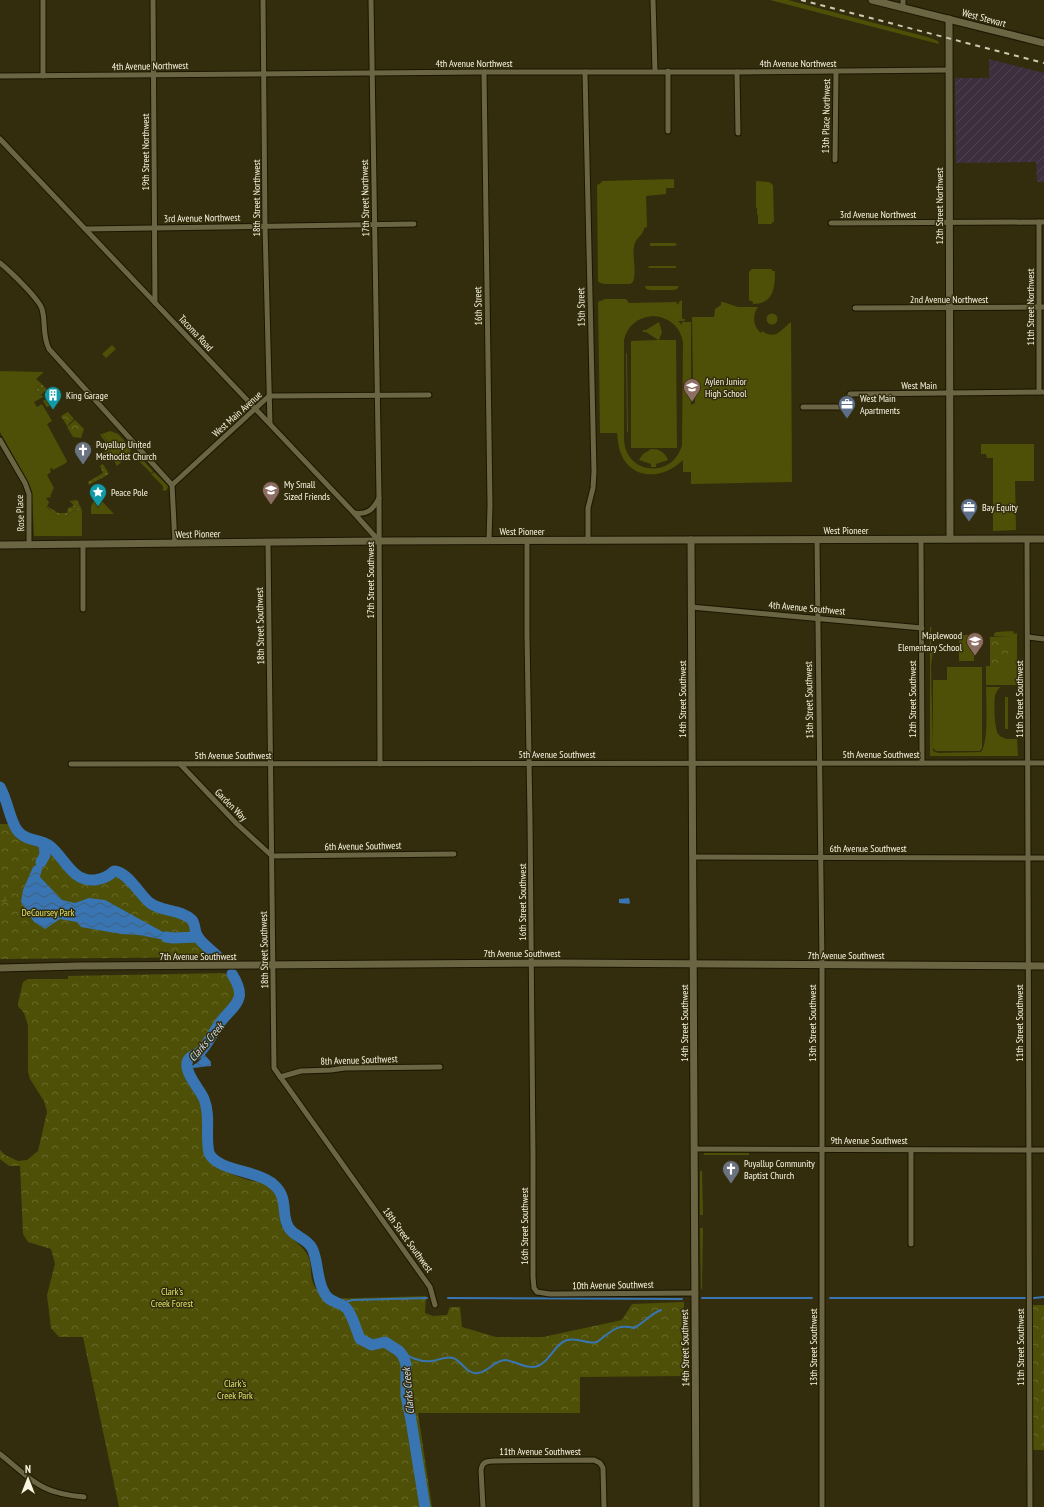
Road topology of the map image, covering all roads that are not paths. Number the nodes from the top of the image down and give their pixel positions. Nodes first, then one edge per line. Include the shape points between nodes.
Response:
1 (43, 0) edge
2 (153, 0) edge
3 (263, 0) edge
4 (371, 0) edge
5 (653, 0) edge
6 (872, 0) edge
7 (903, 0) edge
8 (903, 8) junction
9 (949, 19) junction
10 (1044, 44) edge
11 (949, 70) junction
12 (655, 71) junction
13 (668, 71) junction
14 (836, 71) junction
15 (484, 72) junction
16 (585, 72) junction
17 (737, 72) junction
18 (373, 73) junction
19 (264, 74) junction
20 (154, 75) junction
21 (0, 76) edge
22 (43, 76) junction
23 (668, 131) dead end
24 (738, 133) dead end
25 (0, 138) edge
26 (835, 160) dead end
27 (948, 222) junction
28 (1041, 222) edge
29 (831, 223) dead end
30 (414, 224) dead end
31 (374, 225) junction
32 (265, 226) junction
33 (155, 227) junction
34 (85, 229) junction
35 (0, 263) edge
36 (155, 303) junction
37 (1041, 307) edge
38 (855, 308) dead end
39 (949, 308) junction
40 (1042, 392) edge
41 (950, 393) junction
42 (429, 395) dead end
43 (269, 396) junction
44 (377, 396) junction
45 (803, 407) dead end
46 (254, 408) junction
47 (270, 424) junction
48 (0, 440) edge
49 (172, 485) junction
50 (379, 498) junction
51 (354, 513) junction
52 (921, 539) junction
53 (950, 539) junction
54 (1027, 539) junction
55 (1044, 539) edge
56 (691, 540) junction
57 (817, 540) junction
58 (379, 541) junction
59 (489, 541) junction
60 (527, 541) junction
61 (588, 541) junction
62 (268, 543) junction
63 (29, 544) junction
64 (175, 544) junction
65 (0, 545) edge
66 (82, 545) junction
67 (691, 607) junction
68 (84, 609) dead end
69 (818, 618) junction
70 (922, 628) junction
71 (1028, 637) junction
72 (1044, 639) edge
73 (692, 763) junction
74 (819, 763) junction
75 (922, 763) junction
76 (1028, 763) junction
77 (1044, 763) edge
78 (71, 764) dead end
79 (180, 764) junction
80 (270, 764) junction
81 (380, 764) junction
82 (529, 764) junction
83 (454, 854) dead end
84 (272, 856) junction
85 (693, 857) junction
86 (820, 857) junction
87 (1028, 858) junction
88 (1044, 858) edge
89 (531, 963) junction
90 (273, 964) junction
91 (693, 964) junction
92 (822, 965) junction
93 (1028, 966) junction
94 (1044, 966) edge
95 (0, 968) edge
96 (440, 1067) dead end
97 (280, 1077) junction
98 (694, 1149) junction
99 (823, 1149) junction
100 (911, 1150) junction
101 (1029, 1150) junction
102 (1044, 1150) edge
103 (911, 1244) dead end
104 (534, 1288) joint
105 (694, 1293) junction
106 (435, 1305) dead end
107 (0, 1454) edge
108 (84, 1497) dead end
109 (483, 1507) edge
110 (604, 1507) edge
111 (696, 1507) edge
112 (822, 1507) edge
113 (1030, 1507) edge

1 - 22 street
2 - 20 street, 19th Street Northwest
3 - 19 street, 18th Street Northwest
4 - 18 street, 17th Street Northwest
5 - 12 street
6 - 8 street, West Stewart
7 - 8 street
8 - 9 street, West Stewart
9 - 10 street, West Stewart
9 - 11 street, 12th Street Northwest
11 - 14 street, 4th Avenue Northwest
11 - 27 street, 12th Street Northwest
12 - 13 street, 4th Avenue Northwest
12 - 16 street, 4th Avenue Northwest
13 - 17 street, 4th Avenue Northwest
13 - 23 street
14 - 17 street, 4th Avenue Northwest
14 - 26 street, 13th Place Northwest
15 - 16 street, 4th Avenue Northwest
15 - 18 street, 4th Avenue Northwest
15 - 59 street, 16th Street
16 - 61 street, 15th Street via 594,472 594,485 588,510
17 - 24 street
18 - 19 street, 4th Avenue Northwest
18 - 31 street, 17th Street Northwest
19 - 20 street, 4th Avenue Northwest
19 - 32 street, 18th Street Northwest
20 - 22 street, 4th Avenue Northwest
20 - 33 street, 19th Street Northwest
21 - 22 street, 4th Avenue Northwest
25 - 34 street, Tacoma Road
27 - 28 street, 3rd Avenue Northwest
27 - 29 street, 3rd Avenue Northwest
27 - 39 street, 12th Street Northwest
28 - 37 street, 11th Street Northwest
30 - 31 street, 3rd Avenue Northwest
31 - 32 street, 3rd Avenue Northwest
31 - 44 street, 17th Street Northwest
32 - 33 street, 3rd Avenue Northwest
32 - 43 street, 18th Street Northwest
33 - 34 street, 3rd Avenue Northwest
33 - 36 street, 19th Street Northwest
34 - 36 street, Tacoma Road
35 - 49 street via 40,304 49,349
36 - 46 street, Tacoma Road
37 - 39 street, 2nd Avenue Northwest
37 - 40 street, 11th Street Northwest
38 - 39 street, 2nd Avenue Northwest
39 - 41 street, 12th Street Northwest
40 - 41 street, West Main
41 - 45 street, West Main via 850,394 848,403 843,407
41 - 53 street
42 - 44 street, West Main Avenue
43 - 44 street, West Main Avenue
43 - 46 street, West Main Avenue
43 - 47 street, 18th Street Northwest
44 - 50 street, 17th Street Southwest
46 - 47 street, Tacoma Road
46 - 49 street, West Main Avenue
47 - 51 street, Tacoma Road
48 - 63 street, Rose Place via 29,494
49 - 64 street
50 - 51 street via 369,511 363,514
50 - 58 street, 17th Street Southwest
51 - 58 street, Tacoma Road
52 - 53 street, West Pioneer
52 - 57 street, West Pioneer
52 - 70 street, 12th Street Southwest
53 - 54 street, West Pioneer
54 - 55 street, West Pioneer
54 - 71 street, 11th Street Southwest
56 - 57 street, West Pioneer
56 - 61 street, West Pioneer
56 - 67 street, 14th Street Southwest
57 - 69 street, 13th Street Southwest
58 - 59 street, West Pioneer
58 - 62 street, West Pioneer
58 - 81 street, 17th Street Southwest
59 - 60 street, West Pioneer
60 - 61 street, West Pioneer
60 - 82 street, 16th Street Southwest
62 - 64 street, West Pioneer
62 - 80 street, 18th Street Southwest
63 - 65 street, West Pioneer
63 - 66 street, West Pioneer
64 - 66 street, West Pioneer
66 - 68 street
67 - 69 street, 4th Avenue Southwest
67 - 73 street, 14th Street Southwest
69 - 70 street, 4th Avenue Southwest
69 - 74 street, 13th Street Southwest
70 - 75 street, 12th Street Southwest
71 - 72 street
71 - 76 street, 11th Street Southwest
73 - 74 street, 5th Avenue Southwest
73 - 82 street, 5th Avenue Southwest
73 - 85 street, 14th Street Southwest
74 - 75 street, 5th Avenue Southwest
74 - 86 street, 13th Street Southwest
75 - 76 street, 5th Avenue Southwest
76 - 77 street, 5th Avenue Southwest
76 - 87 street, 11th Street Southwest
78 - 79 street, 5th Avenue Southwest
79 - 80 street, 5th Avenue Southwest
79 - 84 street, Garden Way via 237,824
80 - 81 street, 5th Avenue Southwest
80 - 84 street, 18th Street Southwest
81 - 82 street, 5th Avenue Southwest
82 - 89 street, 16th Street Southwest
83 - 84 street, 6th Avenue Southwest
84 - 90 street, 18th Street Southwest
85 - 86 street, 6th Avenue Southwest
85 - 91 street, 14th Street Southwest
86 - 87 street, 6th Avenue Southwest
86 - 92 street, 13th Street Southwest
87 - 88 street, 6th Avenue Southwest
87 - 93 street, 11th Street Southwest
89 - 90 street, 7th Avenue Southwest
89 - 91 street, 7th Avenue Southwest
89 - 104 street, 16th Street Southwest
90 - 95 street, 7th Avenue Southwest
90 - 97 street, 18th Street Southwest via 274,1068
91 - 92 street, 7th Avenue Southwest
91 - 98 street, 14th Street Southwest
92 - 93 street, 7th Avenue Southwest
92 - 99 street, 13th Street Southwest
93 - 94 street, 7th Avenue Southwest
93 - 101 street, 11th Street Southwest
96 - 97 street, 8th Avenue Southwest via 345,1068 301,1071
97 - 106 street, 18th Street Southwest via 430,1287
98 - 99 street, 9th Avenue Southwest
98 - 105 street, 14th Street Southwest
99 - 100 street, 9th Avenue Southwest
99 - 112 street, 13th Street Southwest
100 - 101 street, 9th Avenue Southwest
100 - 103 street
101 - 102 street, 9th Avenue Southwest
101 - 113 street, 11th Street Southwest
104 - 105 street, 10th Avenue Southwest via 537,1292 550,1294
105 - 111 street, 14th Street Southwest
107 - 108 street via 48,1489
109 - 110 street, 11th Avenue Southwest via 480,1472 486,1462 594,1460 602,1466

